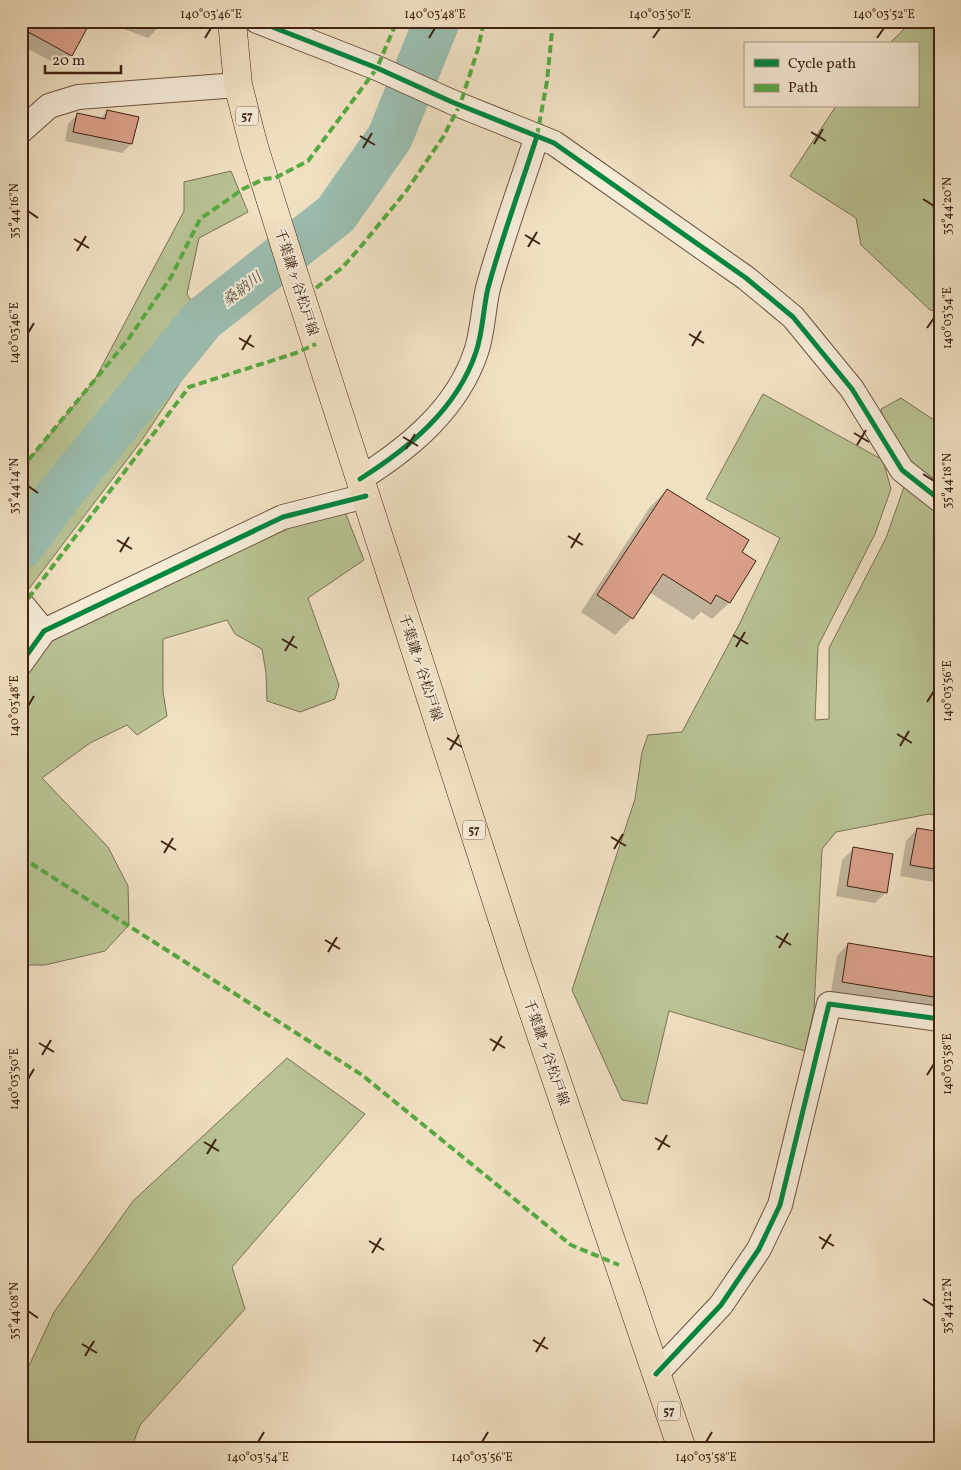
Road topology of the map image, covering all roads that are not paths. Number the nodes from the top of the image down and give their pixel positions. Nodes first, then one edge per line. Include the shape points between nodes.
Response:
1 (232, 21) edge
2 (257, 21) edge
3 (238, 85) junction
4 (21, 131) edge
5 (537, 136) junction
6 (363, 487) junction
7 (940, 500) edge
8 (21, 603) edge
9 (44, 631) junction
10 (21, 663) edge
11 (940, 1018) edge
12 (656, 1374) junction
13 (682, 1449) edge

1 - 3 main road, 千葉鎌ヶ谷松戸線 / 57
2 - 5 street
3 - 4 street via 78,97 49,106
3 - 6 main road, 千葉鎌ヶ谷松戸線 / 57 via 273,209
5 - 6 street via 488,289 476,351 464,379 435,421
5 - 7 street via 554,143 746,278 793,317 852,389 902,470
6 - 9 street via 283,517
6 - 12 main road, 千葉鎌ヶ谷松戸線 / 57 via 517,964
8 - 9 street
9 - 10 street
11 - 12 street via 829,1004 780,1205 759,1249 721,1305
12 - 13 main road, 千葉鎌ヶ谷松戸線 / 57

